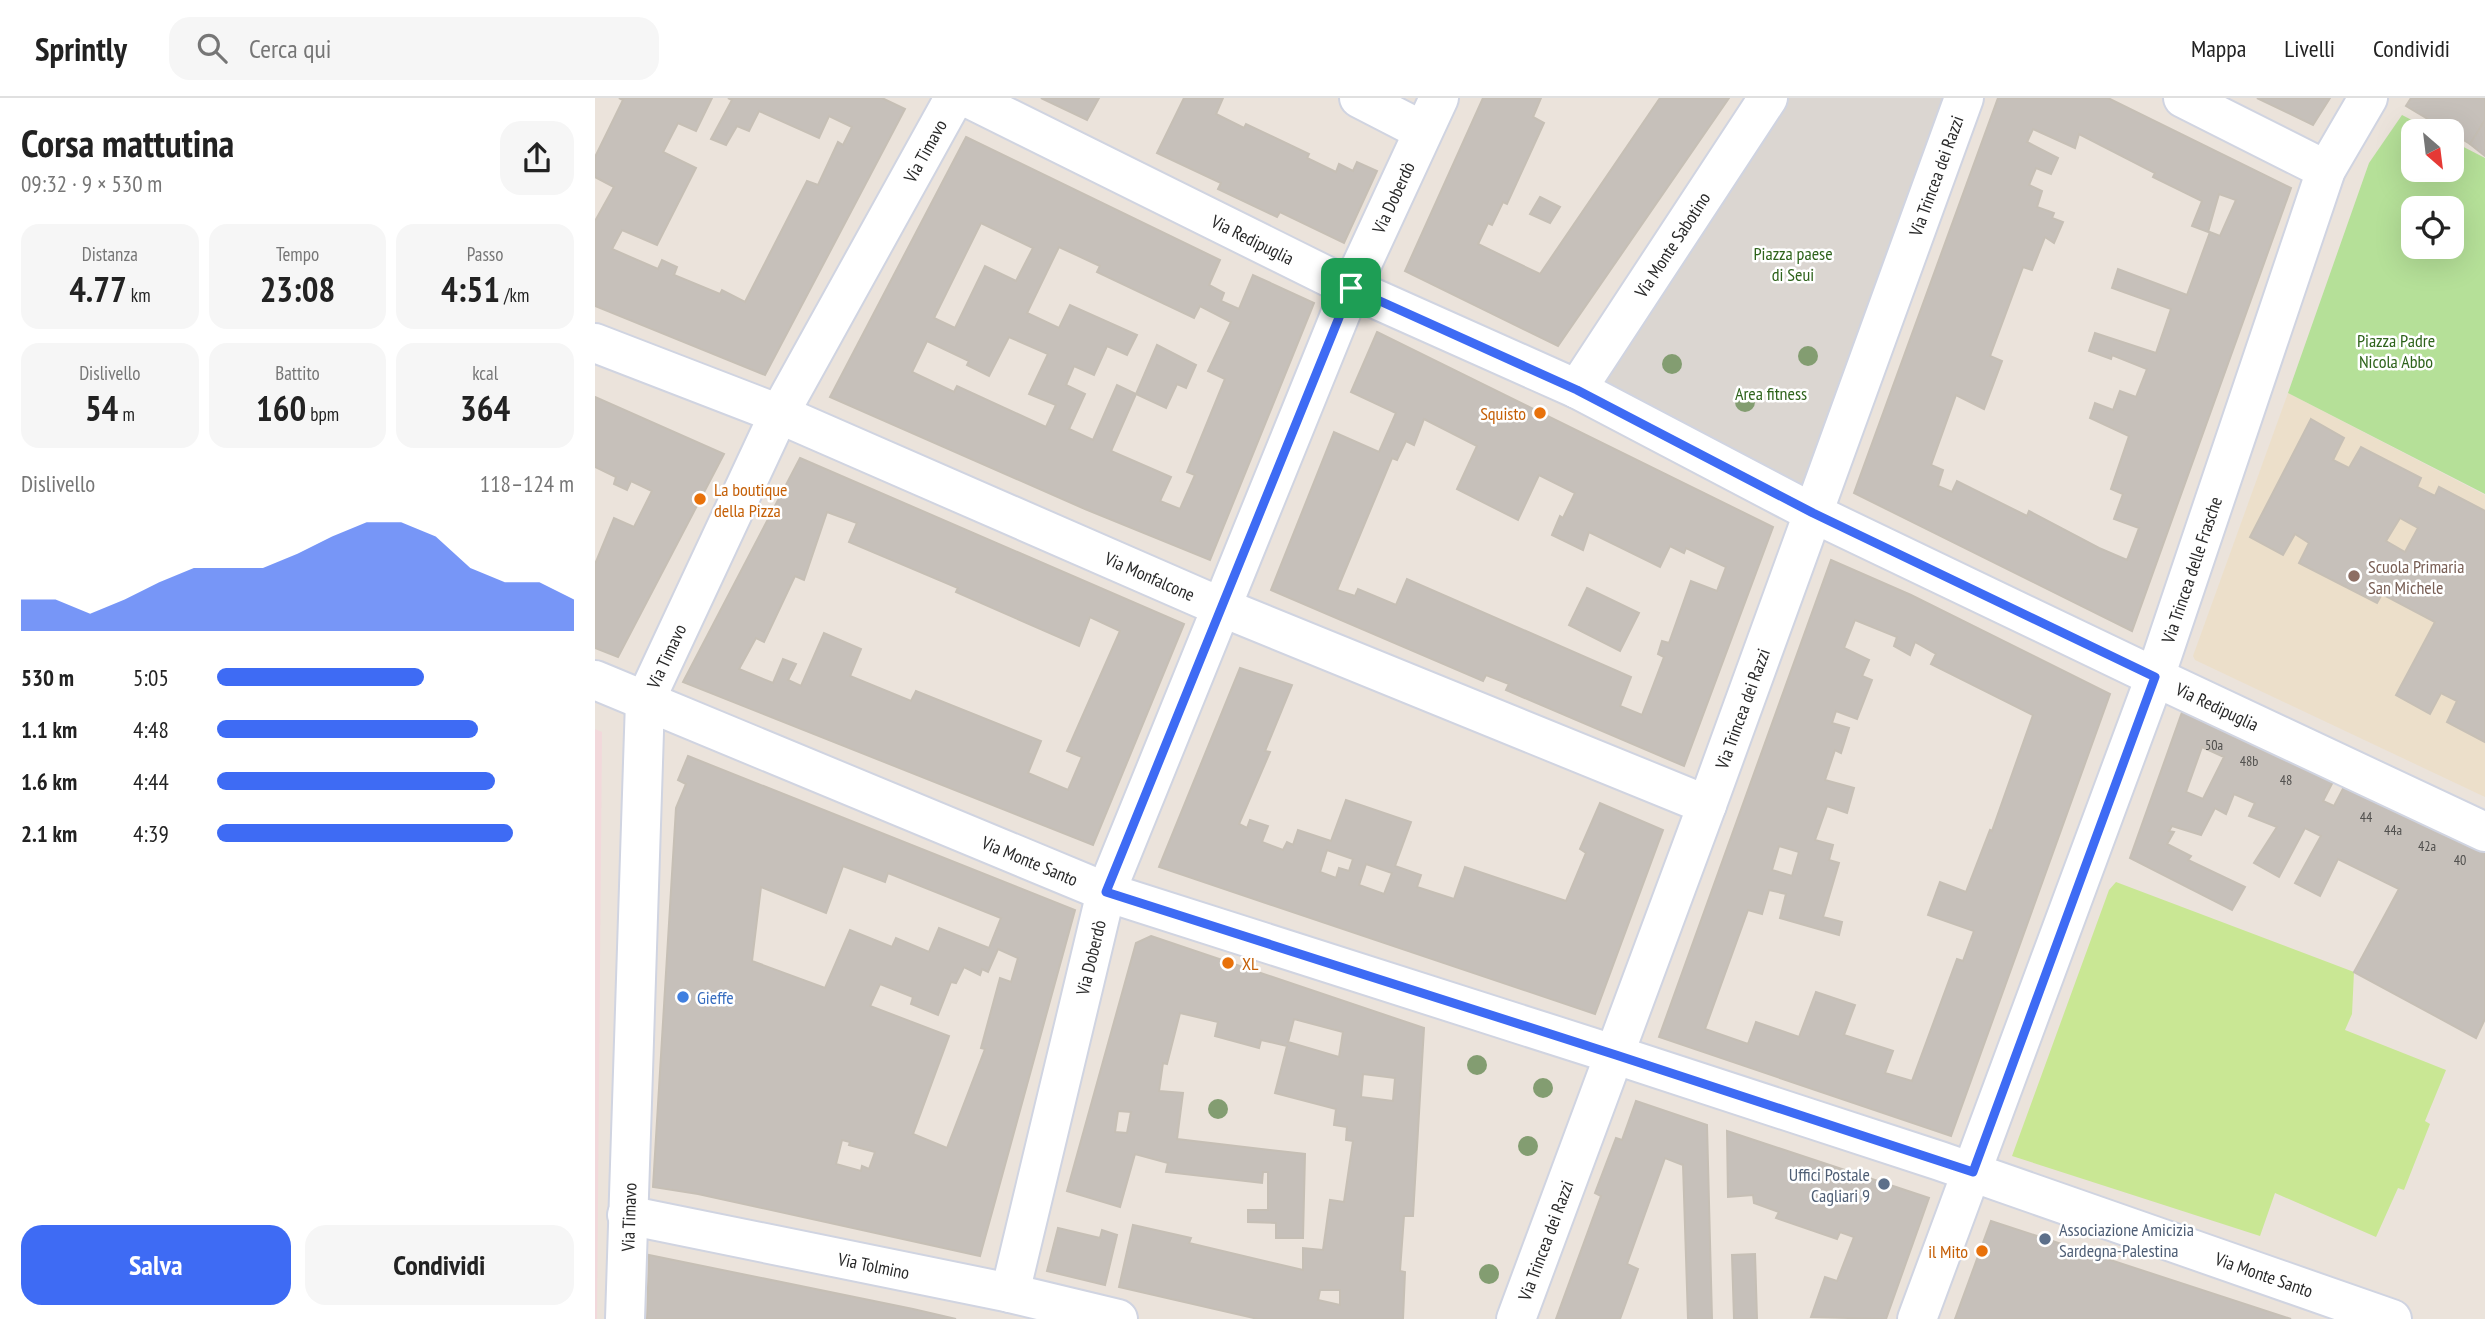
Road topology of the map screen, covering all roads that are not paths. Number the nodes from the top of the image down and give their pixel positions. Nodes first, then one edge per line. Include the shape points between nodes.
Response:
1 (954, 98) edge
2 (968, 98) edge
3 (1359, 98) edge
4 (1768, 98) edge
5 (1964, 98) edge
6 (2183, 98) edge
7 (2368, 98) edge
8 (1431, 115) edge
9 (2326, 170) junction
10 (1351, 288) junction
11 (595, 343) edge
12 (1577, 390) junction
13 (779, 414) junction
14 (1813, 513) junction
15 (1221, 607) junction
16 (2155, 677) junction
17 (595, 680) edge
18 (645, 701) junction
19 (1707, 805) junction
20 (2485, 832) edge
21 (1106, 892) junction
22 (1616, 1055) junction
23 (1973, 1172) junction
24 (627, 1215) junction
25 (1010, 1293) junction
26 (625, 1319) edge
27 (1118, 1319) edge
28 (1516, 1319) edge
29 (1917, 1319) edge
30 (2392, 1319) edge

1 - 13 street, Via Timavo
2 - 10 street, Via Redipuglia
3 - 8 street, Via Doberdò
4 - 12 street, Via Monte Sabotino
5 - 14 street, Via Trincea dei Razzi
6 - 9 street
7 - 9 street, Via Trincea delle Frasche
8 - 10 street, Via Doberdò
9 - 16 street, Via Trincea delle Frasche
10 - 12 street, Via Redipuglia
10 - 15 street, Via Doberdò
11 - 13 street, Via Monfalcone
12 - 14 street, Via Redipuglia
13 - 15 street, Via Monfalcone
13 - 18 street, Via Timavo
14 - 16 street, Via Redipuglia
14 - 19 street, Via Trincea dei Razzi
15 - 19 street, Via Monfalcone
15 - 21 street, Via Doberdò
16 - 20 street, Via Redipuglia
16 - 23 street, Via Trincea delle Frasche
17 - 18 street, Via Monte Santo
18 - 21 street, Via Monte Santo
18 - 24 street, Via Timavo
19 - 22 street, Via Trincea dei Razzi
21 - 22 street, Via Monte Santo
21 - 25 street, Via Doberdò
22 - 23 street, Via Monte Santo
22 - 28 street, Via Trincea dei Razzi
23 - 29 street, Via Trincea delle Frasche
23 - 30 street, Via Monte Santo
24 - 25 street, Via Tolmino
24 - 26 street, Via Timavo
25 - 27 street, Via Tolmino

